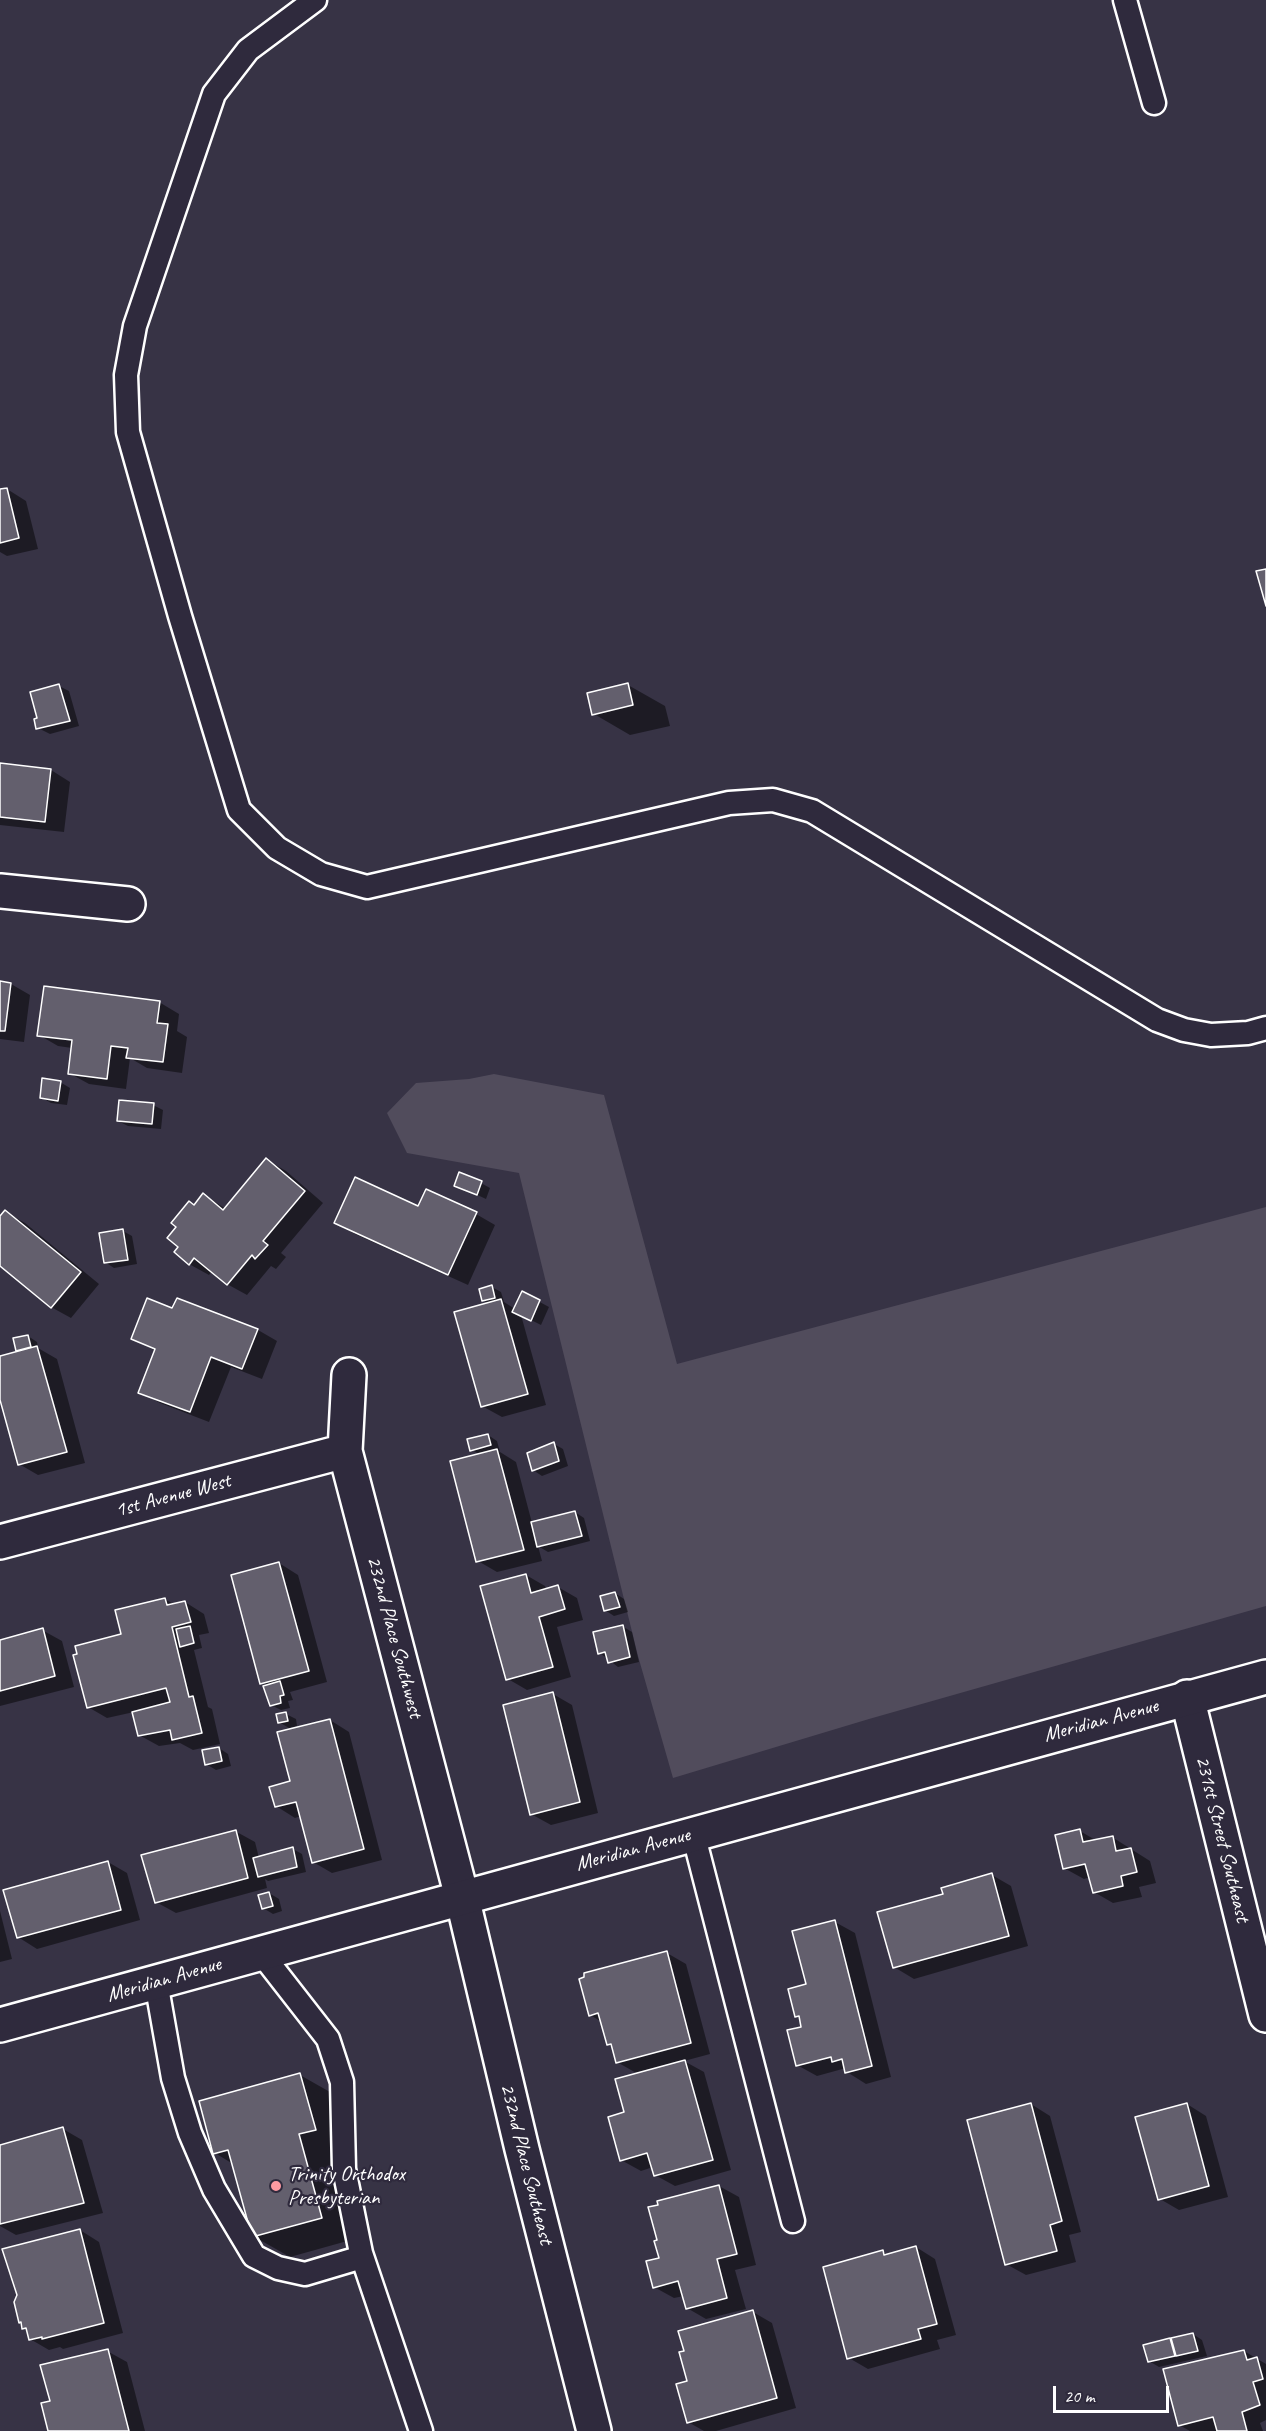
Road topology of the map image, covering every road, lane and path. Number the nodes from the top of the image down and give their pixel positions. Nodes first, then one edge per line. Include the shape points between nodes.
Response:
1 (315, 0) edge
2 (1125, 0) edge
3 (1154, 103) dead end
4 (0, 891) edge
5 (128, 903) dead end
6 (1266, 1028) edge
7 (349, 1375) dead end
8 (345, 1451) junction
9 (0, 1542) edge
10 (1266, 1677) edge
11 (1187, 1697) junction
12 (693, 1833) junction
13 (462, 1897) junction
14 (261, 1953) junction
15 (156, 1982) junction
16 (1266, 2015) edge
17 (0, 2025) edge
18 (793, 2220) dead end
19 (362, 2257) junction
20 (421, 2431) edge
21 (594, 2431) edge

1 - 6 lane via 248,50 214,94 135,326 126,375 128,432 239,810 277,848 321,874 367,887 729,803 773,800 812,811 1157,1020 1211,1035
2 - 3 lane
4 - 5 street
7 - 8 street, 232nd Place Southwest
8 - 9 street, 1st Avenue West
8 - 13 street, 232nd Place Southwest
10 - 11 street, Meridian Avenue
11 - 12 street, Meridian Avenue
11 - 16 street, 231st Street Southeast
12 - 13 street, Meridian Avenue
12 - 18 lane
13 - 14 street, Meridian Avenue
13 - 21 street, 232nd Place Southeast
14 - 15 street, Meridian Avenue
14 - 19 lane via 328,2039 342,2082 344,2169
15 - 17 street, Meridian Avenue
15 - 19 lane via 173,2078 190,2133 214,2189 254,2256 278,2268 305,2274
19 - 20 lane

